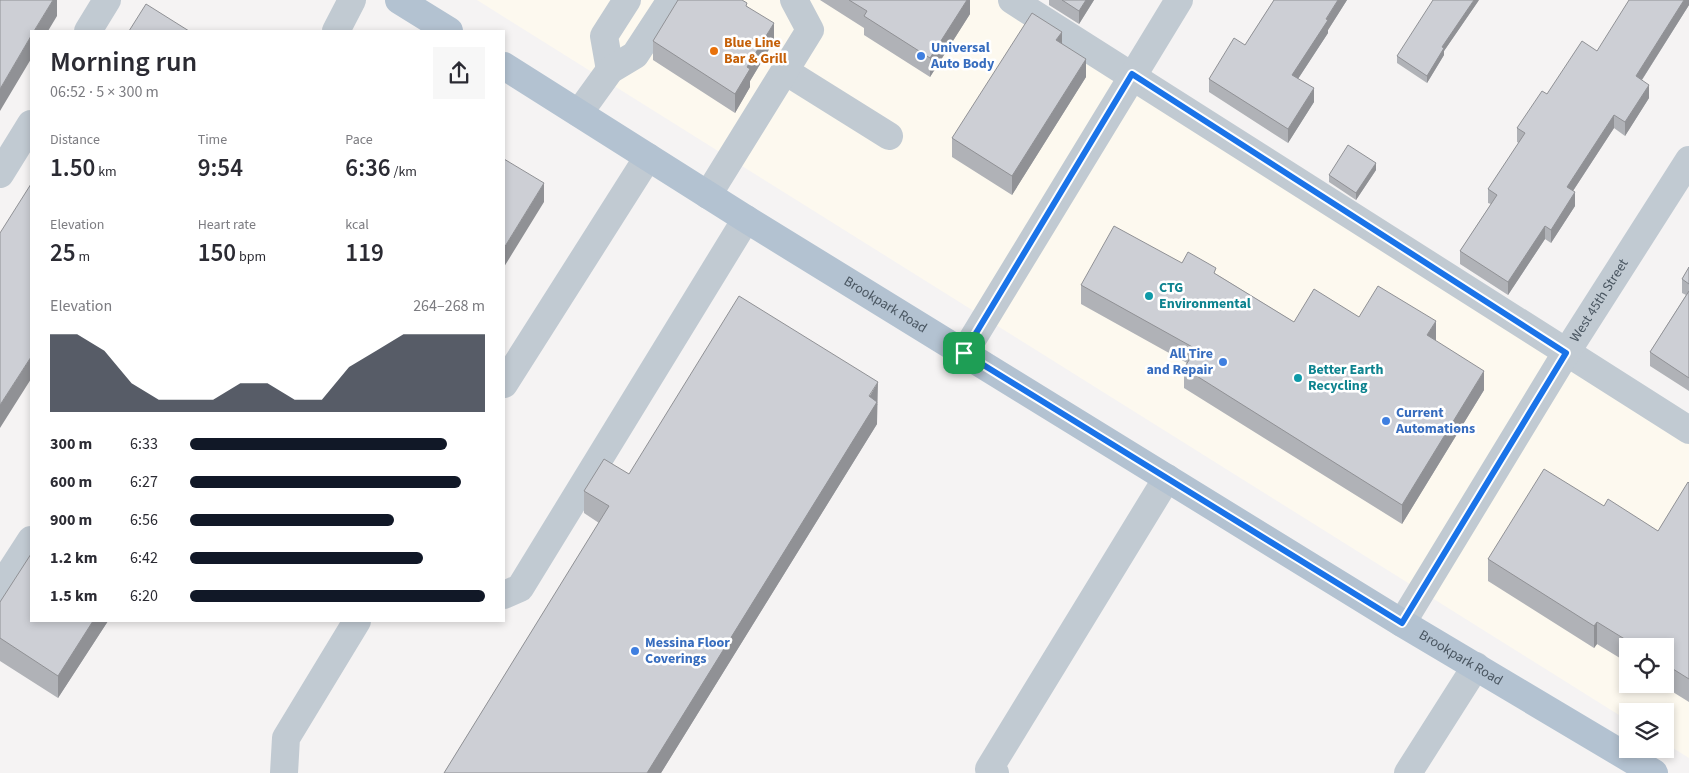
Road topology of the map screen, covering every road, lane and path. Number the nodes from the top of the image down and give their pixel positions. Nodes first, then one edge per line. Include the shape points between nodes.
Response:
1 (107, 0) edge
2 (352, 0) edge
3 (398, 0) edge
4 (626, 0) edge
5 (671, 0) edge
6 (794, 0) edge
7 (1012, 0) edge
8 (1179, 0) edge
9 (89, 30) edge
10 (337, 30) edge
11 (447, 30) edge
12 (505, 67) edge
13 (610, 70) junction
14 (785, 71) junction
15 (1132, 74) junction
16 (579, 113) junction
17 (30, 126) edge
18 (889, 136) dead end
19 (648, 157) junction
20 (1689, 160) edge
21 (0, 174) edge
22 (708, 195) junction
23 (746, 219) junction
24 (964, 353) junction
25 (1566, 353) junction
26 (505, 382) edge
27 (1689, 430) edge
28 (1167, 478) junction
29 (30, 542) edge
30 (0, 588) edge
31 (505, 595) edge
32 (356, 622) edge
33 (1402, 623) junction
34 (1476, 666) junction
35 (990, 772) edge
36 (284, 773) edge
37 (1408, 773) edge
38 (1654, 773) edge

1 - 9 street
2 - 10 street
3 - 11 main road
4 - 13 street via 604,36
5 - 13 street via 635,55
6 - 14 street via 810,30
7 - 15 street
8 - 15 street
12 - 16 main road, Brookpark Road
13 - 16 street
14 - 18 street
14 - 22 street
15 - 24 street
15 - 25 street
16 - 19 main road, Brookpark Road
17 - 21 street
19 - 22 main road, Brookpark Road
19 - 26 street
20 - 25 street, West 45th Street
22 - 23 main road, Brookpark Road
23 - 24 main road, Brookpark Road
23 - 31 street via 520,588
24 - 28 main road, Brookpark Road
25 - 27 street
25 - 33 street, West 45th Street
28 - 33 main road, Brookpark Road
28 - 35 street
29 - 30 street
32 - 36 street via 286,738
33 - 34 main road, Brookpark Road
34 - 37 street
34 - 38 main road, Brookpark Road

